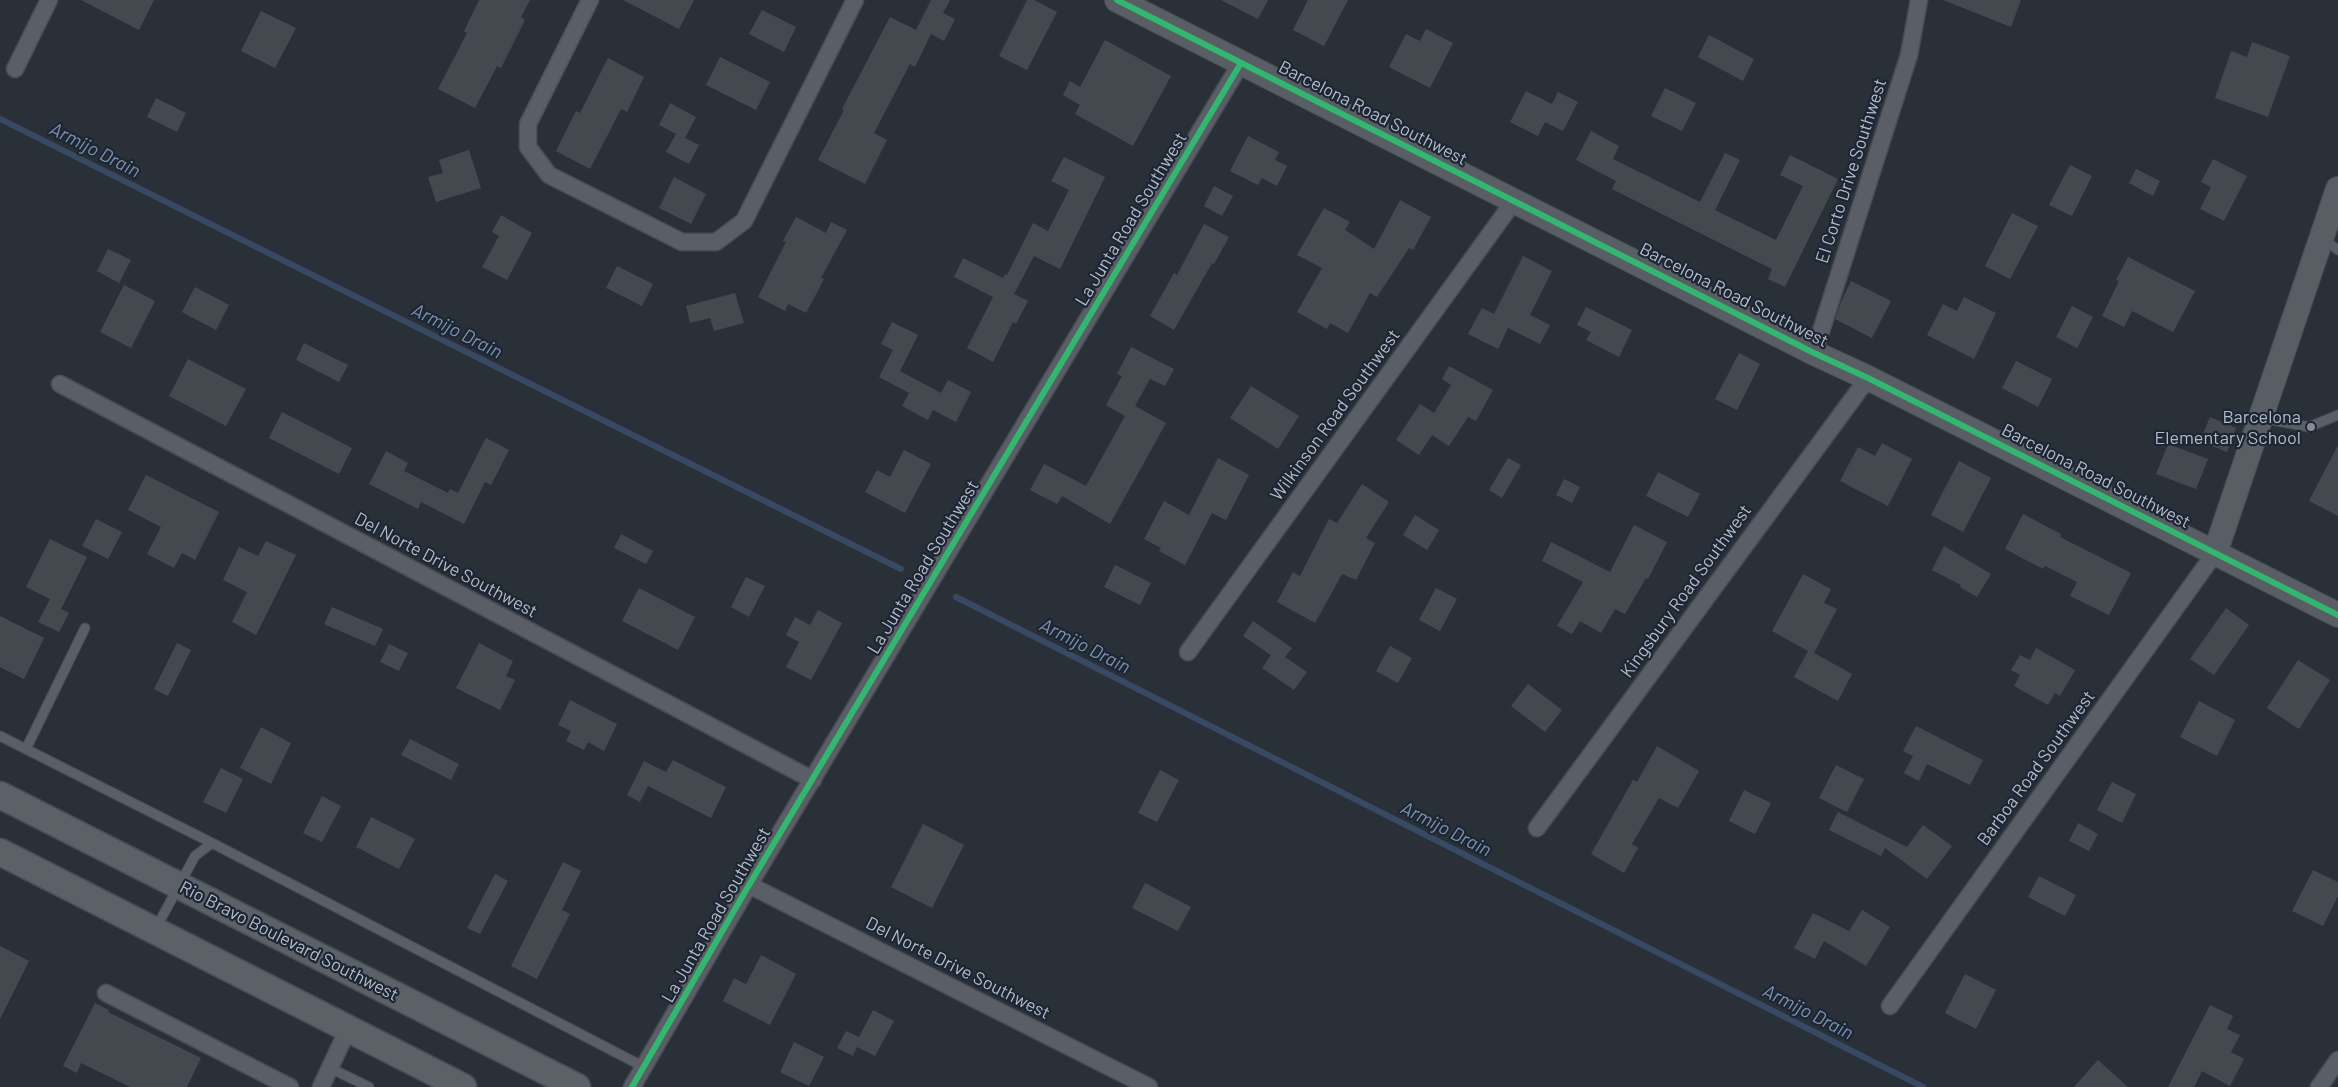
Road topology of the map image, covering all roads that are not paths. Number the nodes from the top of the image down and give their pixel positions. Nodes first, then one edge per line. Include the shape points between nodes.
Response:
1 (49, 0) edge
2 (590, 0) edge
3 (855, 0) edge
4 (1118, 0) edge
5 (1919, 0) edge
6 (1241, 63) junction
7 (15, 69) dead end
8 (2338, 189) edge
9 (1514, 201) junction
10 (2330, 244) edge
11 (1814, 353) junction
12 (1868, 378) junction
13 (60, 384) dead end
14 (2338, 415) edge
15 (2261, 418) junction
16 (2215, 553) junction
17 (2338, 615) edge
18 (85, 628) dead end
19 (1188, 652) dead end
20 (0, 736) edge
21 (26, 750) junction
22 (813, 780) junction
23 (0, 795) edge
24 (1537, 828) dead end
25 (212, 843) junction
26 (0, 852) edge
27 (178, 885) junction
28 (749, 885) junction
29 (155, 930) junction
30 (106, 993) dead end
31 (1890, 1006) dead end
32 (348, 1029) junction
33 (2338, 1060) edge
34 (644, 1067) junction
35 (330, 1068) junction
36 (290, 1087) edge
37 (321, 1087) edge
38 (369, 1087) edge
39 (463, 1087) edge
40 (577, 1087) edge
41 (632, 1087) edge
42 (1149, 1087) edge
43 (2319, 1087) edge

1 - 7 street
2 - 3 street via 528,124 528,147 549,175 682,242 716,242 744,222
4 - 6 street, Barcelona Road Southwest
5 - 11 street, El Corto Drive Southwest via 1909,55
6 - 9 street, Barcelona Road Southwest
6 - 22 street, La Junta Road Southwest
8 - 10 street
9 - 11 street, Barcelona Road Southwest
9 - 19 street, Wilkinson Road Southwest
10 - 15 street
11 - 12 street, Barcelona Road Southwest
12 - 16 street, Barcelona Road Southwest
12 - 24 street, Kingsbury Road Southwest
13 - 22 street, Del Norte Drive Southwest
14 - 15 lane via 2309,427
15 - 16 street
16 - 17 street, Barcelona Road Southwest
16 - 31 street, Barboa Road Southwest
18 - 21 lane
20 - 21 lane
21 - 25 lane
22 - 28 street, La Junta Road Southwest
23 - 27 main road, Rio Bravo Boulevard Southwest
25 - 27 lane via 195,856
25 - 34 lane
26 - 29 main road
27 - 29 lane
27 - 40 main road, Rio Bravo Boulevard Southwest
28 - 34 street, La Junta Road Southwest
28 - 42 street, Del Norte Drive Southwest
29 - 32 main road
30 - 36 street
32 - 35 street
32 - 39 main road
33 - 43 street
34 - 41 street, La Junta Road Southwest
35 - 37 street
35 - 38 lane

